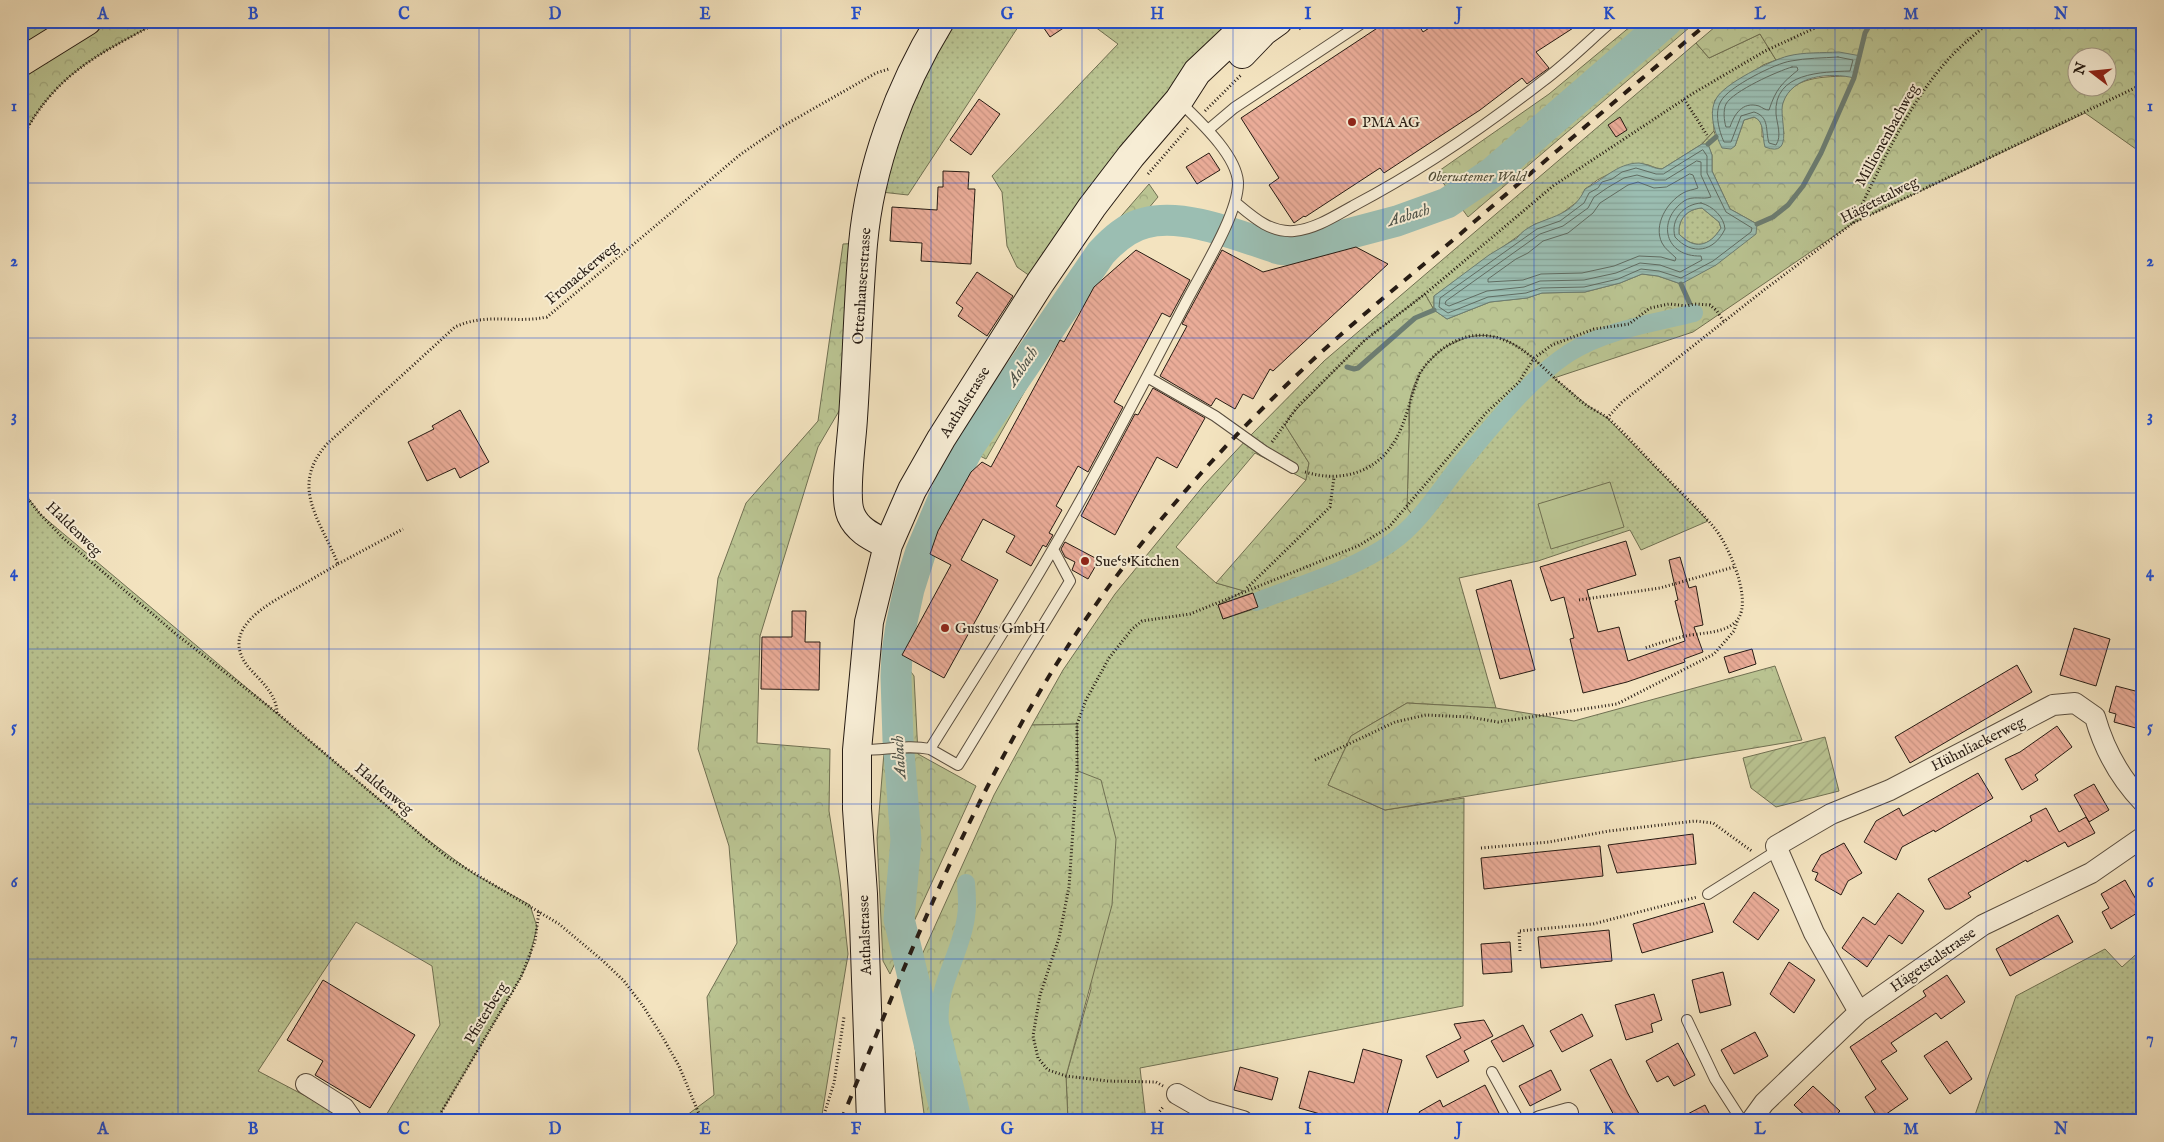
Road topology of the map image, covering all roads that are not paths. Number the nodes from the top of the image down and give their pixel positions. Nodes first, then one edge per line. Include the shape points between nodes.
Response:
1 (62, 21) edge
2 (87, 21) edge
3 (940, 21) edge
4 (1251, 21) edge
5 (1365, 21) edge
6 (1612, 21) edge
7 (1286, 27) edge
8 (21, 44) edge
9 (21, 62) edge
10 (1188, 109) junction
11 (1208, 130) junction
12 (1235, 202) junction
13 (1147, 377) junction
14 (1292, 468) road end
15 (888, 545) junction
16 (1053, 549) junction
17 (930, 749) junction
18 (856, 750) junction
19 (2143, 802) edge
20 (2143, 837) edge
21 (1770, 855) junction
22 (1708, 894) road end
23 (1859, 1012) junction
24 (1687, 1020) dead end
25 (1492, 1072) dead end
26 (306, 1084) dead end
27 (1176, 1094) road end
28 (1568, 1113) dead end
29 (353, 1121) edge
30 (871, 1121) edge
31 (1243, 1121) edge
32 (1519, 1121) edge
33 (1540, 1121) edge
34 (1742, 1121) edge
35 (1751, 1121) edge

1 - 8 highway
2 - 9 highway
3 - 15 main road, Ottenhauserstrasse via 899,101 872,191 863,243 847,502 857,527
4 - 10 main road, Aathalstrasse via 1196,72
5 - 11 lane via 1234,108
6 - 12 lane via 1545,80 1505,110 1416,170 1323,222 1300,230 1276,230 1255,220
7 - 10 main road, Aathalstrasse via 1264,31 1209,83
10 - 11 lane
10 - 15 main road, Aathalstrasse via 1131,156 1092,207 941,439 912,490
11 - 12 lane via 1234,167 1238,182
12 - 13 lane
13 - 14 lane via 1216,416 1264,452
13 - 16 lane
15 - 18 main road, Aathalstrasse via 869,622
16 - 17 lane
16 - 17 lane via 1070,581 958,765
17 - 18 lane via 914,746
18 - 30 main road, Aathalstrasse
19 - 21 street, Hühnliackerweg via 2126,784 2101,738 2095,717 2075,703 2053,705 1890,790 1831,814 1776,846
20 - 23 street, Hägetstalstrasse via 2091,873 1983,925
21 - 22 lane, Hühnliackerweg
21 - 23 street
23 - 35 street, Hägetstalstrasse via 1764,1103
24 - 34 lane via 1716,1079
25 - 32 lane
26 - 29 street via 344,1108
27 - 31 street via 1205,1110
28 - 33 street

